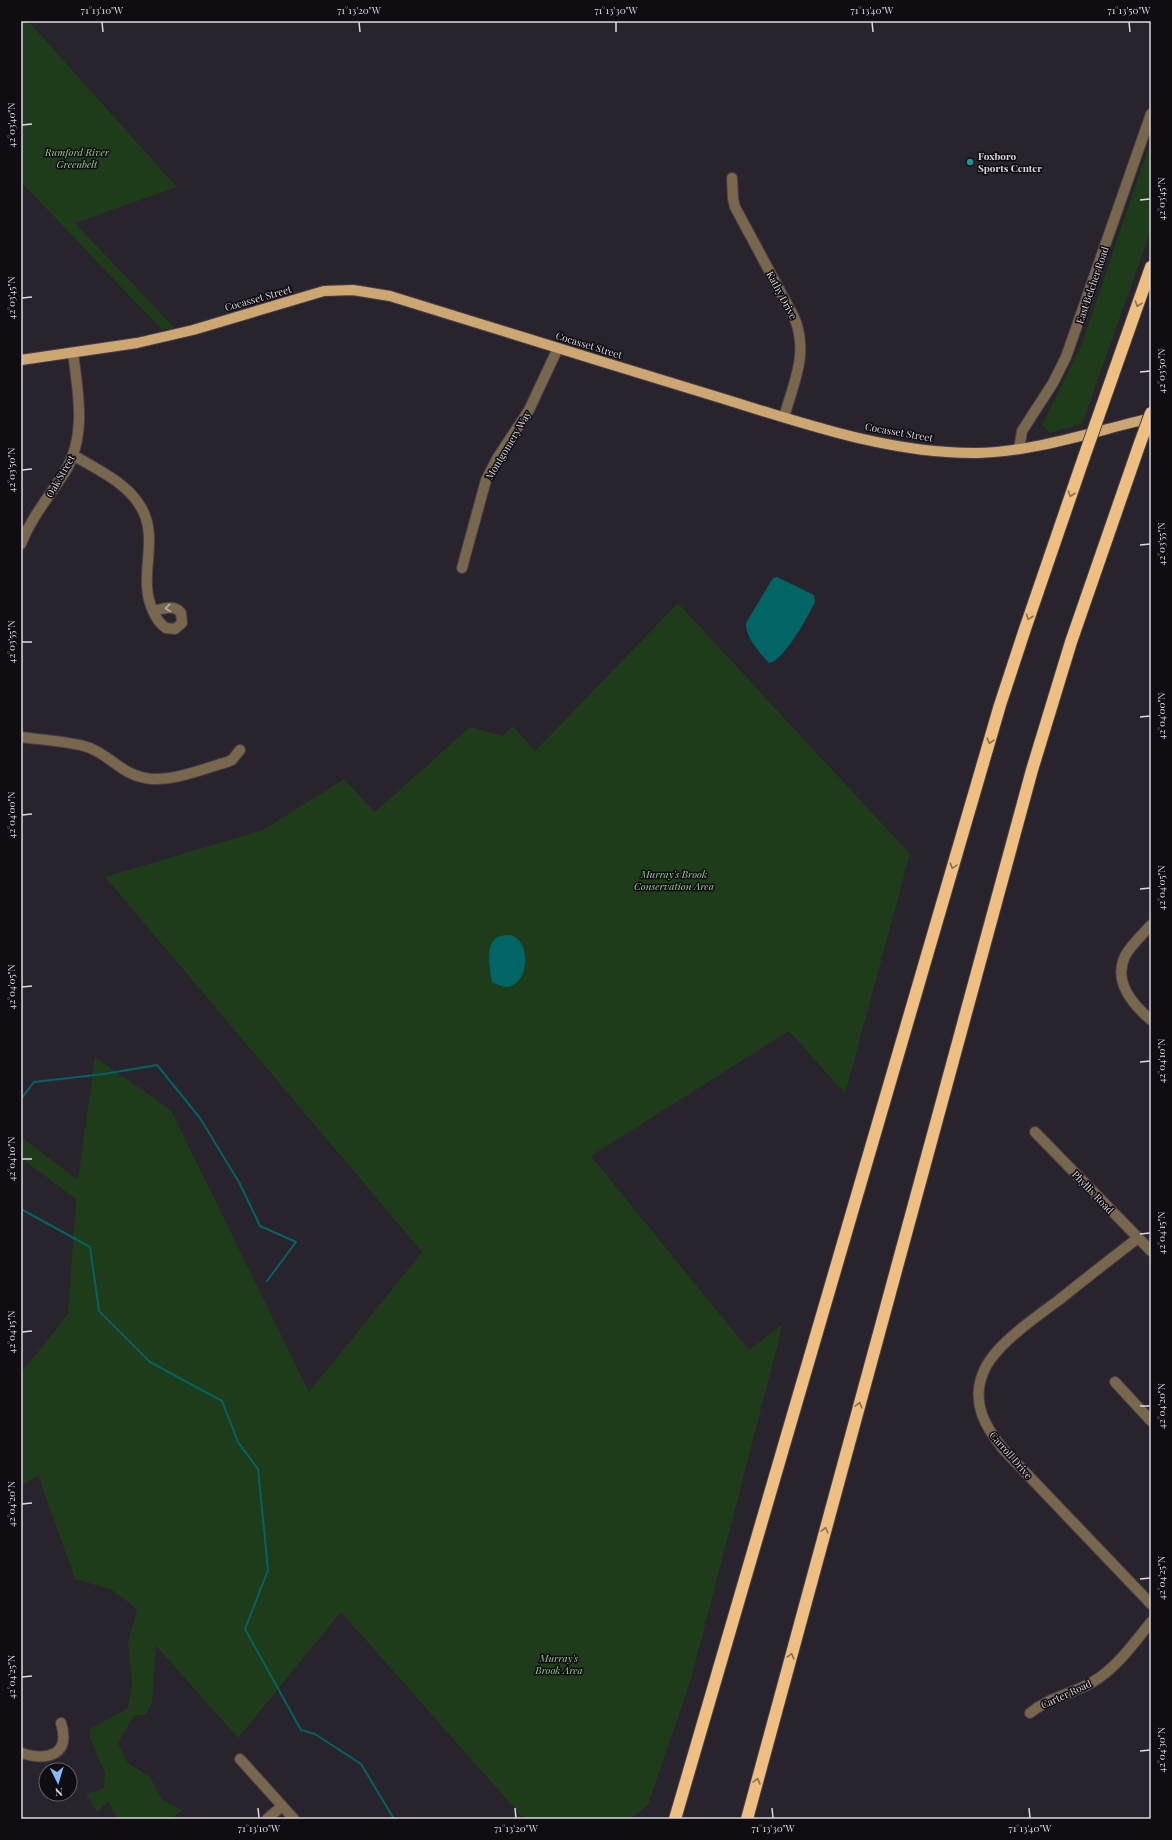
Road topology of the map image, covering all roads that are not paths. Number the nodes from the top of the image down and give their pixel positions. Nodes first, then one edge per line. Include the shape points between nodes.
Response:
1 (1151, 114) edge
2 (732, 178) dead end
3 (1151, 267) edge
4 (558, 348) junction
5 (73, 353) junction
6 (21, 360) edge
7 (1151, 412) edge
8 (784, 417) junction
9 (1151, 418) edge
10 (1020, 449) junction
11 (73, 455) junction
12 (21, 544) edge
13 (462, 568) dead end
14 (153, 611) dead end
15 (21, 737) edge
16 (240, 750) dead end
17 (1151, 925) edge
18 (1151, 1020) edge
19 (1036, 1132) dead end
20 (1138, 1238) junction
21 (1151, 1251) edge
22 (1115, 1382) dead end
23 (1151, 1421) edge
24 (1151, 1604) edge
25 (1151, 1622) edge
26 (1030, 1713) dead end
27 (61, 1723) dead end
28 (21, 1753) edge
29 (240, 1759) dead end
30 (282, 1806) junction
31 (267, 1819) edge
32 (294, 1819) edge
33 (674, 1819) edge
34 (747, 1819) edge

1 - 10 street, East Belcher Road via 1066,357 1053,383 1022,431
2 - 8 street, Kathy Drive via 735,207 801,334 800,364
3 -> 33 highway, bridge via 1000,705
4 - 5 main road, Cocasset Street via 390,296 344,289 324,291 137,344
4 - 8 main road, Cocasset Street
4 - 13 street, Montgomery Way via 529,410 486,480
5 - 6 main road, Cocasset Street
5 - 11 street, Oak Street via 80,413
34 -> 7 highway, bridge via 1030,777 1073,636
8 - 10 main road, Cocasset Street via 906,448 971,453
9 - 10 main road, Cocasset Street
11 - 12 street, Oak Street
11 - 14 street via 125,488 143,510 149,539 146,588
15 - 16 street via 88,747 128,772 154,779 170,778 227,762
17 - 18 street via 1125,956 1122,980 1127,994
19 - 20 street, Phyllis Road
20 - 21 street, Phyllis Road
20 - 24 street, Carroll Drive via 1028,1324 990,1358 983,1371 979,1398 986,1427 1004,1450
22 - 23 street
25 - 26 street, Carter Road via 1131,1648 1093,1682 1040,1705
27 - 28 street via 64,1743 56,1752 45,1756
29 - 30 street
30 - 31 street
30 - 32 street

